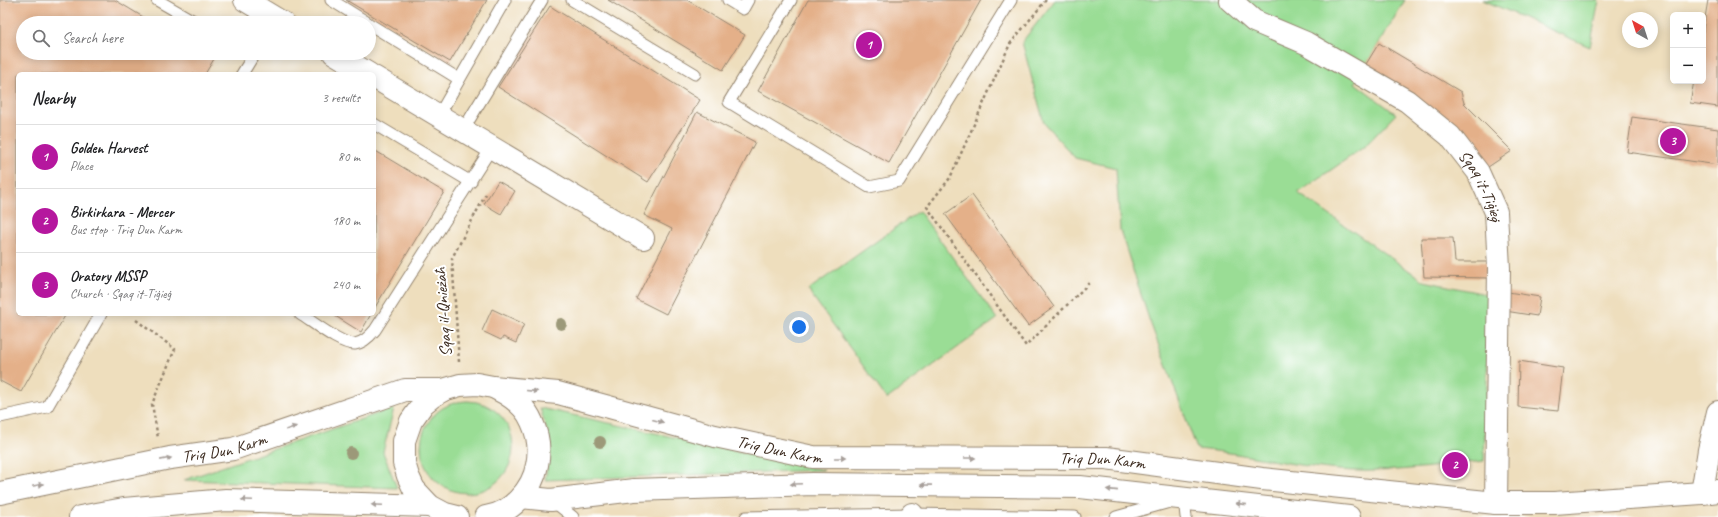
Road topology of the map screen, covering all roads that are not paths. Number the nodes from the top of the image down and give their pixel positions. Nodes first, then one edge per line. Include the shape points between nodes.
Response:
1 (157, 0) edge
2 (331, 0) edge
3 (505, 0) edge
4 (542, 0) edge
5 (572, 0) edge
6 (728, 0) edge
7 (748, 0) edge
8 (791, 0) edge
9 (1011, 0) edge
10 (1230, 0) edge
11 (252, 2) edge
12 (185, 16) edge
13 (273, 16) edge
14 (357, 16) edge
15 (376, 28) edge
16 (251, 60) edge
17 (346, 60) edge
18 (243, 72) edge
19 (366, 72) edge
20 (695, 74) dead end
21 (376, 78) edge
22 (460, 79) junction
23 (439, 115) junction
24 (376, 125) edge
25 (464, 130) junction
26 (492, 147) junction
27 (470, 182) junction
28 (643, 238) dead end
29 (100, 316) edge
30 (303, 316) edge
31 (452, 387) junction
32 (493, 387) junction
33 (1718, 412) edge
34 (0, 417) edge
35 (1710, 492) edge
36 (0, 493) edge
37 (551, 500) junction
38 (1496, 503) junction
39 (517, 506) edge
40 (1185, 508) edge
41 (124, 513) edge
42 (445, 514) edge
43 (912, 515) edge
44 (80, 517) edge
45 (486, 517) edge
46 (573, 517) edge
47 (746, 517) edge
48 (1075, 517) edge
49 (1116, 517) edge
50 (1349, 517) edge

1 - 12 lane
2 - 14 lane
3 - 22 lane
4 - 25 lane
5 - 20 lane
6 - 7 lane via 743,9
8 - 9 lane via 729,102 869,187 899,181
10 - 38 main road, Sqaq it-Tiġieġ via 1254,21 1306,43 1407,101 1450,136 1478,172 1496,212
11 - 13 main road
15 - 22 lane
16 - 18 lane
17 - 19 main road
21 - 23 main road
22 - 23 lane
23 - 25 main road
24 - 27 lane
25 - 26 main road
26 - 27 lane
26 - 28 main road
27 - 30 lane via 375,330 365,340 356,344 346,343
29 - 34 lane via 47,407
31 - 32 main road, Triq Dun Karm via 477,384
36 -> 31 main road, Triq Dun Karm via 162,460 233,449 405,390
31 - 42 main road via 423,404 410,421 404,441 404,463 414,489
32 -> 38 main road, Triq Dun Karm via 558,393 715,436 813,458 1106,458 1262,479
32 - 39 main road, Triq Dun Karm via 519,404 532,421 538,442 538,464
33 - 35 main road via 1709,450
35 - 38 main road, Triq Dun Karm via 1554,503
37 - 39 main road, Triq Dun Karm
40 -> 37 main road, Triq Dun Karm via 1080,487 813,484 634,490
37 - 46 lane
39 - 45 main road, Triq Dun Karm
40 - 49 lane, Triq Dun Karm
50 -> 40 main road, Triq Dun Karm
42 -> 41 main road via 226,500
41 - 44 main road
43 - 47 lane
43 - 48 lane

